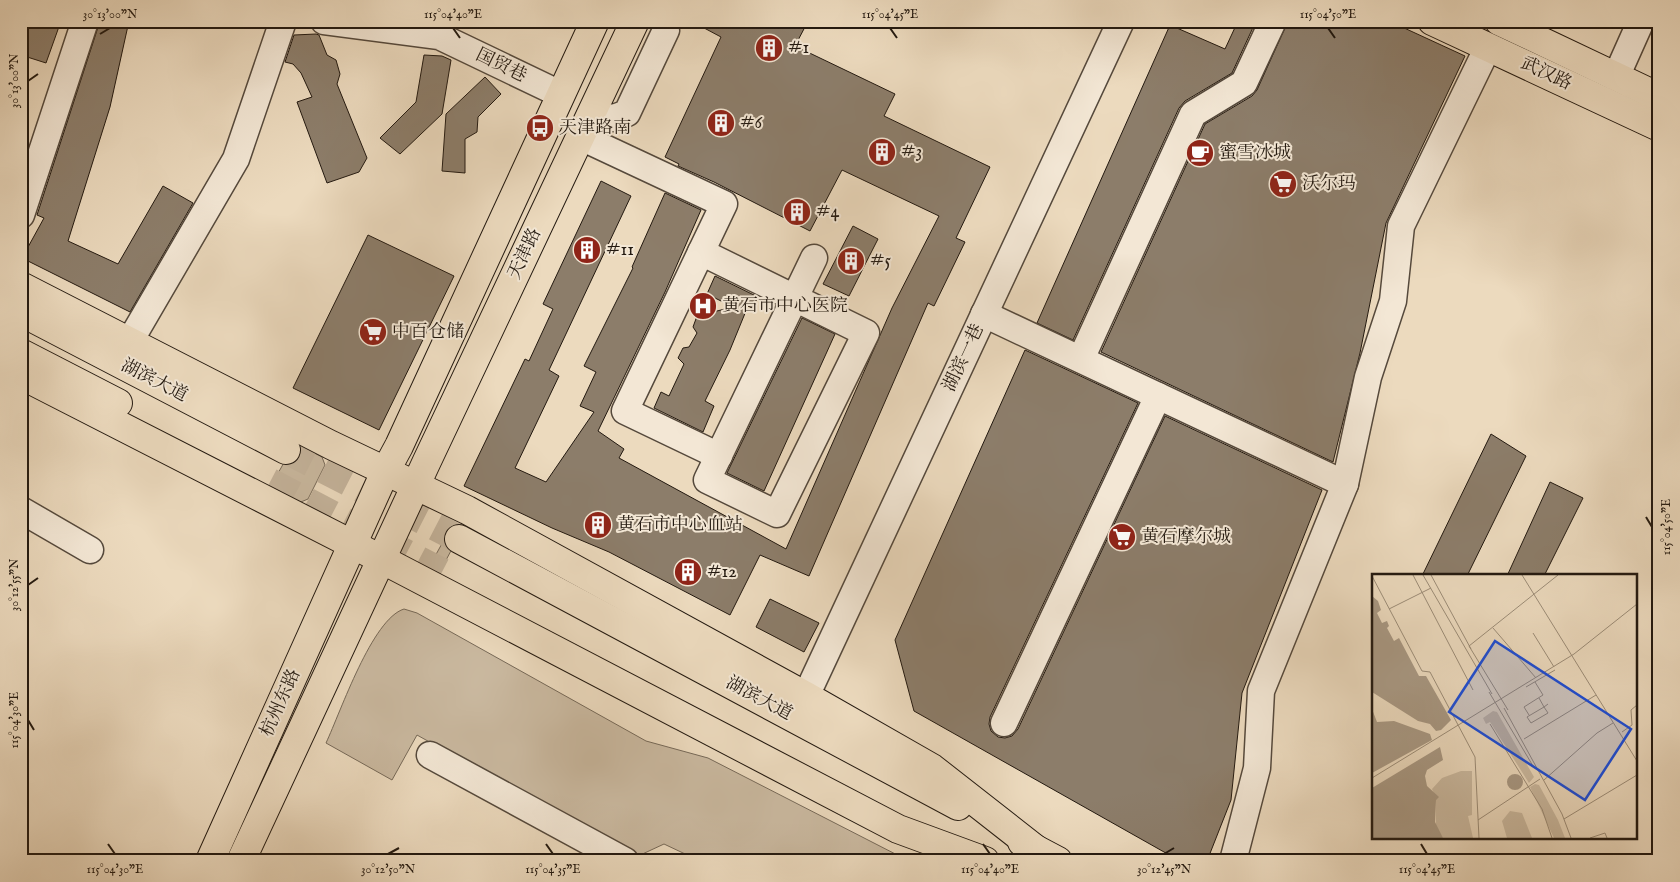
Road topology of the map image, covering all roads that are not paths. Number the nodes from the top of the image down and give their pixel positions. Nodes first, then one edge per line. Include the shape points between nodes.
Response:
1 (85, 21) edge
2 (283, 21) edge
3 (324, 21) edge
4 (595, 21) edge
5 (635, 21) edge
6 (663, 21) edge
7 (1121, 21) edge
8 (1273, 21) edge
9 (1432, 21) edge
10 (1499, 21) edge
11 (1641, 21) edge
12 (1488, 48) junction
13 (1616, 77) junction
14 (560, 94) junction
15 (1659, 97) edge
16 (586, 126) junction
17 (1659, 127) edge
18 (21, 215) edge
19 (701, 252) junction
20 (814, 258) dead end
21 (21, 286) edge
22 (795, 298) junction
23 (21, 312) edge
24 (984, 314) junction
25 (130, 341) junction
26 (21, 353) edge
27 (1081, 359) junction
28 (21, 375) edge
29 (1158, 396) junction
30 (286, 450) tunnel mouth
31 (719, 456) junction
32 (385, 472) junction
33 (270, 482) tunnel mouth
34 (1345, 484) junction
35 (415, 486) junction
36 (21, 510) edge
37 (459, 539) tunnel mouth
38 (351, 545) junction
39 (90, 550) dead end
40 (381, 559) junction
41 (442, 572) tunnel mouth
42 (806, 696) junction
43 (1004, 724) dead end
44 (430, 754) dead end
45 (1048, 856) edge
46 (210, 861) edge
47 (241, 861) edge
48 (625, 861) edge
49 (985, 861) edge
50 (998, 861) edge
51 (1233, 861) edge

1 - 18 street
2 - 25 street via 236,159
3 - 14 street, 国贸巷 via 439,36
4 - 14 main road, 天津路
5 - 16 main road, 天津路
6 - 16 street via 666,30 627,113
7 - 24 street, 湖滨一巷
8 - 27 street via 1244,83 1193,114
9 - 12 main road, 武汉路
10 - 13 main road, 武汉路
11 - 13 street
12 - 17 main road, 武汉路
12 - 34 street via 1400,226 1393,301 1368,377
13 - 15 main road, 武汉路
14 - 32 main road, 天津路
16 - 19 street via 724,204
16 - 35 main road, 天津路
19 - 22 street
19 - 31 street via 625,411
20 - 22 street
21 - 25 main road
22 - 31 street
22 - 31 street via 866,334 777,514 707,480
23 - 30 main road, 湖滨大道
24 - 27 street
24 - 42 street, 湖滨一巷
25 - 32 main road
26 - 33 main road, 湖滨大道
27 - 29 street
28 - 38 main road
29 - 34 street
29 - 43 street
32 - 35 main road
32 - 38 main road, 天津路
34 - 51 street via 1260,691 1257,768
35 - 40 main road, 天津路
35 - 42 main road via 466,510
36 - 39 street
37 - 45 main road, 湖滨大道
38 - 40 main road
38 - 46 main road, 杭州东路
40 - 47 main road, 杭州东路
40 - 49 main road via 898,829
41 - 50 main road, 湖滨大道
42 - 45 main road via 932,768
44 - 48 street

